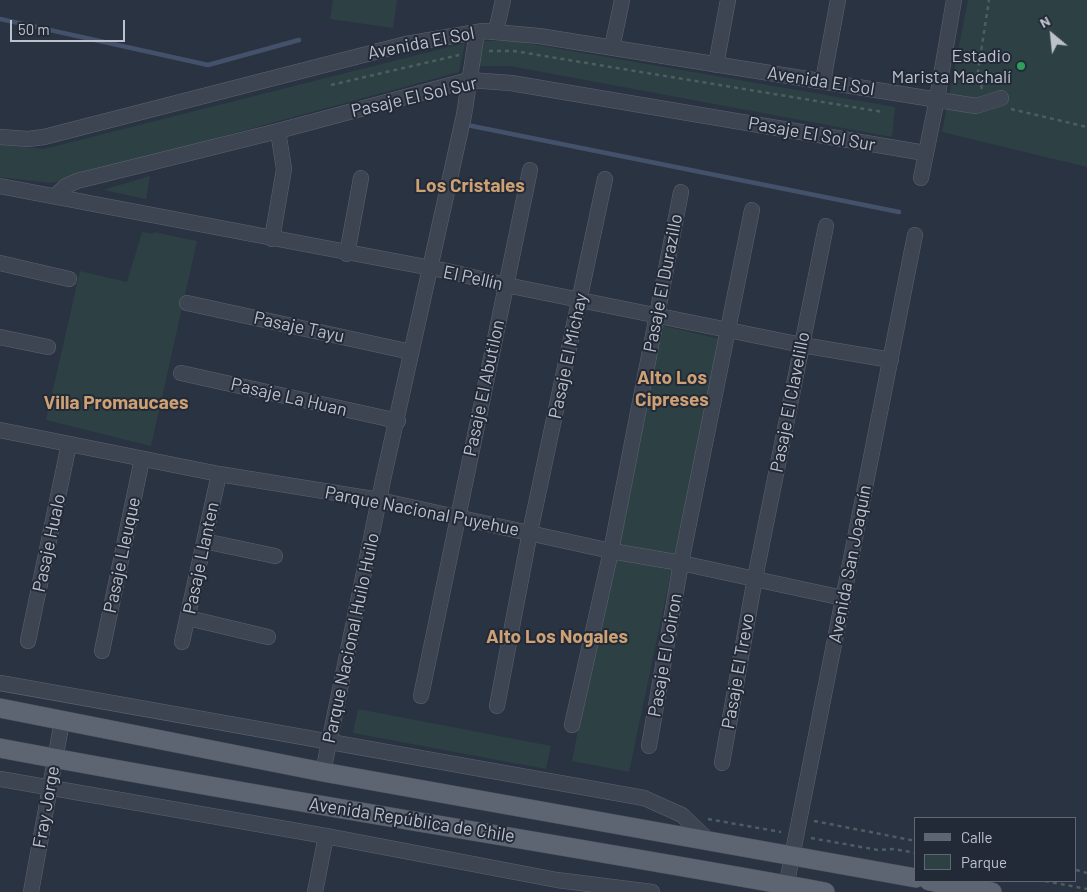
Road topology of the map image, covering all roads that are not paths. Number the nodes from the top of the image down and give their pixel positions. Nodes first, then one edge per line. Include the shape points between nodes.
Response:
1 (503, 0) edge
2 (622, 0) edge
3 (728, 0) edge
4 (838, 0) edge
5 (954, 0) edge
6 (477, 32) junction
7 (496, 32) junction
8 (612, 48) junction
9 (716, 65) junction
10 (469, 80) junction
11 (823, 81) junction
12 (937, 100) junction
13 (996, 100) road end
14 (278, 131) junction
15 (0, 137) edge
16 (925, 153) junction
17 (530, 170) dead end
18 (361, 178) dead end
19 (920, 178) dead end
20 (605, 179) dead end
21 (0, 186) edge
22 (681, 192) dead end
23 (56, 195) junction
24 (752, 210) dead end
25 (826, 226) dead end
26 (915, 235) dead end
27 (272, 238) junction
28 (348, 254) junction
29 (0, 264) edge
30 (429, 269) junction
31 (69, 279) dead end
32 (506, 285) junction
33 (580, 300) junction
34 (187, 303) dead end
35 (657, 316) junction
36 (727, 330) junction
37 (0, 337) edge
38 (802, 345) junction
39 (48, 347) dead end
40 (411, 352) junction
41 (891, 360) junction
42 (181, 372) dead end
43 (398, 421) junction
44 (0, 430) edge
45 (69, 444) junction
46 (142, 459) junction
47 (219, 474) junction
48 (380, 500) junction
49 (458, 517) junction
50 (530, 532) junction
51 (204, 541) junction
52 (612, 551) junction
53 (275, 556) dead end
54 (681, 563) junction
55 (755, 578) junction
56 (843, 598) junction
57 (188, 618) junction
58 (268, 637) dead end
59 (28, 641) dead end
60 (182, 642) dead end
61 (102, 651) dead end
62 (0, 683) edge
63 (421, 696) dead end
64 (496, 706) dead end
65 (0, 708) edge
66 (62, 721) junction
67 (572, 725) dead end
68 (330, 742) junction
69 (649, 746) dead end
70 (0, 748) edge
71 (55, 759) junction
72 (722, 763) dead end
73 (323, 772) junction
74 (0, 779) edge
75 (50, 787) junction
76 (326, 836) junction
77 (710, 842) junction
78 (792, 856) junction
79 (739, 877) junction
80 (914, 878) edge
81 (935, 882) edge
82 (556, 886) edge
83 (785, 888) edge
84 (31, 892) edge
85 (315, 892) edge
86 (652, 892) edge
87 (763, 892) edge
88 (825, 892) edge
89 (992, 892) edge

1 - 7 street
2 - 8 street
3 - 9 street
4 - 11 street
5 - 12 street
6 - 7 street, Avenida El Sol
6 - 10 street, Parque Nacional Huilo Huilo
6 - 15 street, Avenida El Sol via 381,49 44,137
7 - 8 street, Avenida El Sol
8 - 9 street, Avenida El Sol
9 - 11 street, Avenida El Sol
10 - 14 street, Pasaje El Sol Sur
10 - 16 street, Pasaje El Sol Sur via 511,82
10 - 30 street, Parque Nacional Huilo Huilo
11 - 12 street, Avenida El Sol
12 - 13 street, Avenida El Sol via 976,106
12 - 16 street
14 - 23 street, Pasaje El Sol Sur via 77,181
14 - 27 street via 284,169
16 - 19 street
17 - 32 street, Pasaje El Abutilon
18 - 28 street
20 - 33 street, Pasaje El Michay
21 - 23 street
22 - 35 street, Pasaje El Durazillo
23 - 27 street, El Pellín
24 - 36 street, Pasaje El Coiron
25 - 38 street, Pasaje El Clavelillo
26 - 41 street, Avenida San Joaquín
27 - 28 street, El Pellín
28 - 30 street, El Pellín
29 - 31 street
30 - 32 street, El Pellín
30 - 40 street, Parque Nacional Huilo Huilo
32 - 33 street, El Pellín
32 - 49 street, Pasaje El Abutilon
33 - 35 street, El Pellín
33 - 50 street, Pasaje El Michay
34 - 40 street, Pasaje Tayu
35 - 36 street, El Pellín
35 - 52 street, Pasaje El Durazillo
36 - 38 street, El Pellín
36 - 54 street, Pasaje El Coiron
37 - 39 street
38 - 41 street, El Pellín
38 - 55 street, Pasaje El Clavelillo
40 - 43 street, Parque Nacional Huilo Huilo
41 - 56 street, Avenida San Joaquín
42 - 43 street, Pasaje La Huan
43 - 48 street, Parque Nacional Huilo Huilo
44 - 45 street, Parque Nacional Puyehue
45 - 46 street, Parque Nacional Puyehue
45 - 59 street, Pasaje Hualo
46 - 47 street, Parque Nacional Puyehue
46 - 61 street, Pasaje Lleuque
47 - 48 street, Parque Nacional Puyehue
47 - 51 street, Pasaje Llanten
48 - 49 street, Parque Nacional Puyehue
48 - 68 street, Parque Nacional Huilo Huilo
49 - 50 street, Parque Nacional Puyehue
49 - 63 street, Pasaje El Abutilon
50 - 52 street, Parque Nacional Puyehue
50 - 64 street, Pasaje El Michay
51 - 53 street
51 - 57 street, Pasaje Llanten
52 - 54 street, Parque Nacional Puyehue
52 - 67 street, Pasaje El Durazillo
54 - 55 street, Parque Nacional Puyehue
54 - 69 street, Pasaje El Coiron
55 - 56 street, Parque Nacional Puyehue
55 - 72 street, Pasaje El Trevo
56 - 78 street, Avenida San Joaquín
57 - 58 street
57 - 60 street, Pasaje Llanten
62 - 68 street
65 - 66 main road, Avenida República de Chile
66 - 71 street, Fray Jorge
66 - 73 main road, Avenida República de Chile
68 - 73 street, Parque Nacional Huilo Huilo
68 - 77 street via 644,798 682,815
70 - 71 main road, Avenida República de Chile
71 - 75 street, Fray Jorge
71 - 79 main road, Avenida República de Chile
73 - 77 main road, Avenida República de Chile
74 - 75 street, Avenida República de Chile
75 - 76 street, Avenida República de Chile
75 - 84 street, Fray Jorge
76 - 82 street, Avenida República de Chile
76 - 85 street
77 - 78 main road, Avenida República de Chile
78 - 80 main road, Avenida República de Chile
78 - 83 street, Avenida San Joaquín
79 - 83 main road, Avenida República de Chile
79 - 87 main road
81 - 89 main road
82 - 86 street, Avenida República de Chile
83 - 88 main road, Avenida República de Chile

